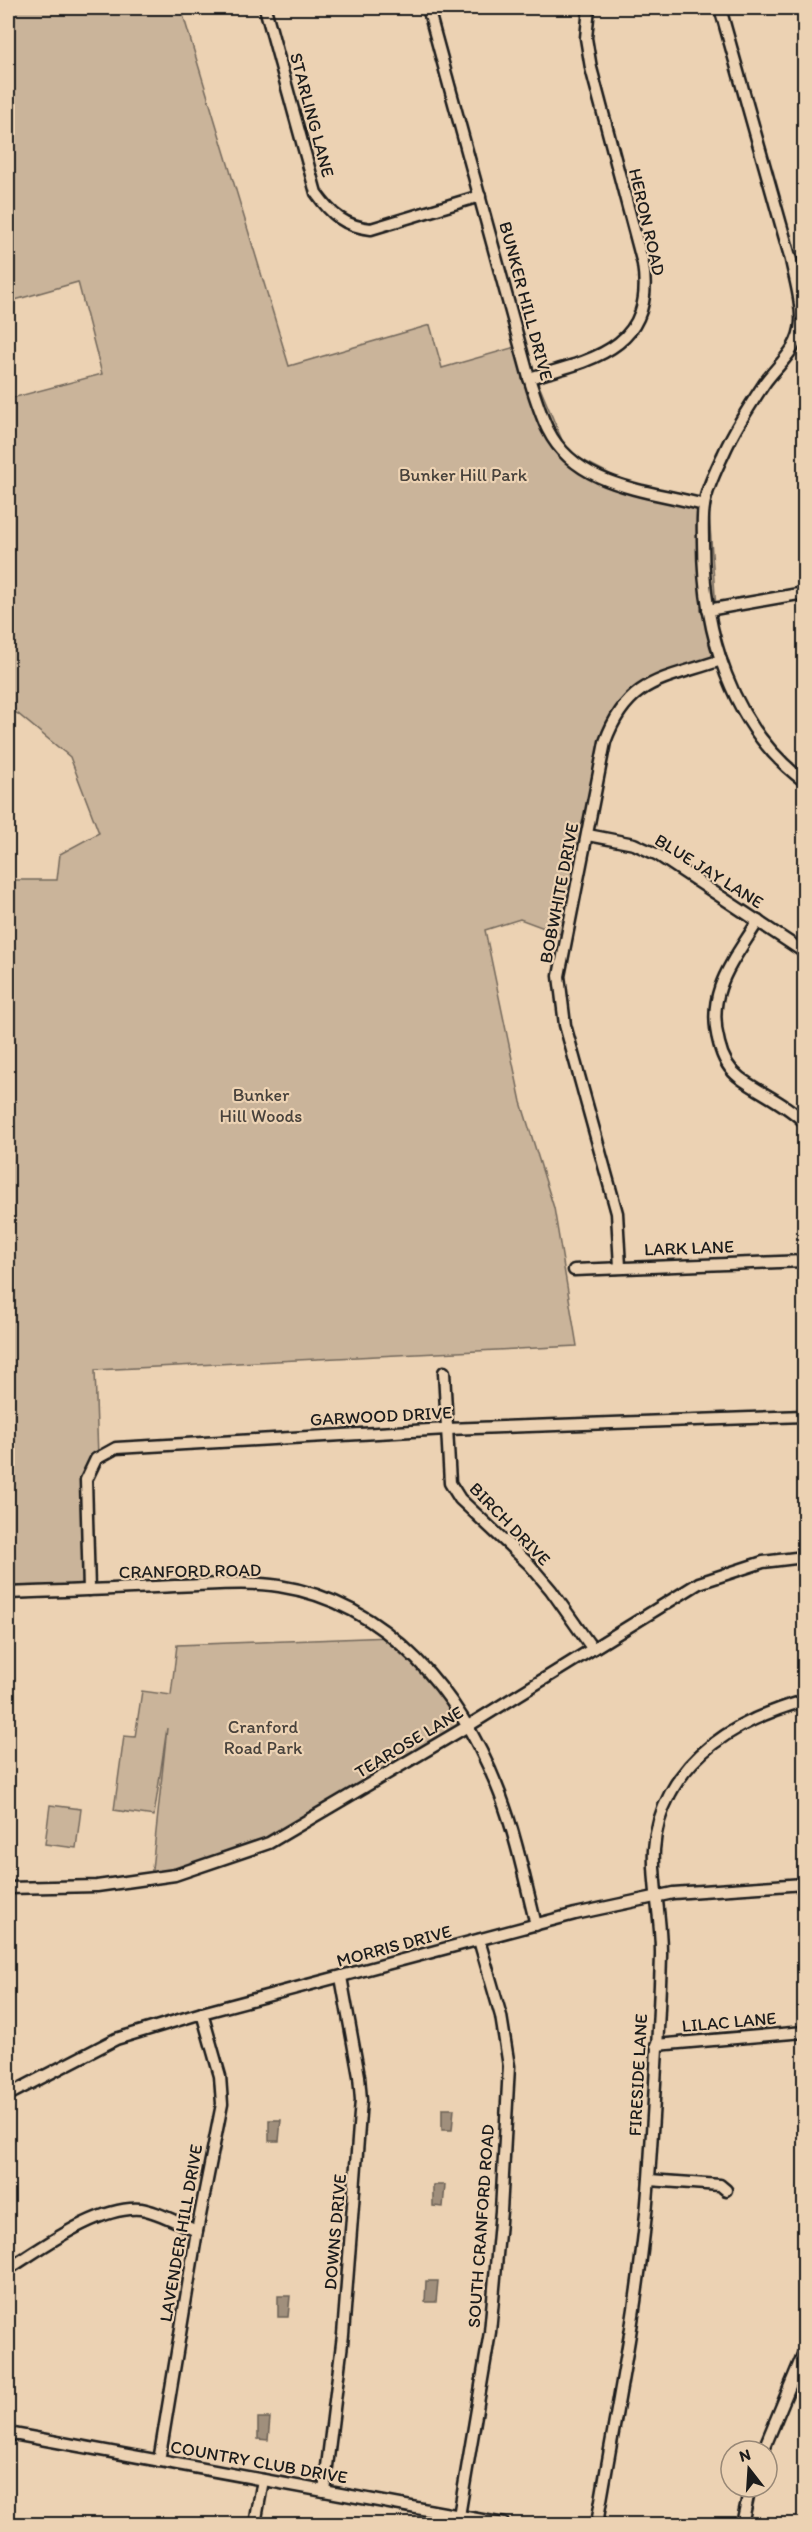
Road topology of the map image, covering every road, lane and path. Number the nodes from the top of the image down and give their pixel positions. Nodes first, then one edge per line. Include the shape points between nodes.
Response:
1 (266, 8) edge
2 (428, 8) edge
3 (589, 8) edge
4 (720, 8) edge
5 (480, 196) junction
6 (530, 378) junction
7 (704, 505) junction
8 (804, 593) edge
9 (708, 610) junction
10 (721, 660) junction
11 (804, 782) edge
12 (588, 835) junction
13 (758, 921) junction
14 (804, 952) edge
15 (804, 1122) edge
16 (804, 1261) edge
17 (620, 1267) junction
18 (574, 1270) dead end
19 (444, 1372) dead end
20 (804, 1416) edge
21 (447, 1429) junction
22 (804, 1557) edge
23 (89, 1590) junction
24 (8, 1593) edge
25 (592, 1648) junction
26 (804, 1701) edge
27 (468, 1726) junction
28 (804, 1884) edge
29 (8, 1888) edge
30 (654, 1897) junction
31 (536, 1925) junction
32 (479, 1940) junction
33 (341, 1977) junction
34 (202, 2013) junction
35 (804, 2032) edge
36 (656, 2045) junction
37 (8, 2095) edge
38 (649, 2180) junction
39 (726, 2190) dead end
40 (197, 2231) junction
41 (8, 2269) edge
42 (804, 2352) edge
43 (8, 2433) edge
44 (768, 2439) edge
45 (159, 2461) junction
46 (263, 2480) junction
47 (324, 2491) junction
48 (747, 2499) edge
49 (459, 2516) junction
50 (255, 2524) edge
51 (504, 2524) edge
52 (597, 2524) edge
53 (742, 2524) edge

1 - 5 street, STARLING LANE via 316,193 329,211 356,228 371,229
2 - 5 street, BUNKER HILL DRIVE
3 - 6 street, HERON ROAD via 586,38 591,68 643,264 644,302 624,338 594,360
4 - 7 street via 791,260 801,324 789,355 732,434
5 - 6 street, BUNKER HILL DRIVE
6 - 7 street, BUNKER HILL DRIVE via 549,432 578,464 596,477 625,487
7 - 9 street
8 - 9 street
9 - 10 street
10 - 11 street via 748,720 770,749
10 - 12 street, BOBWHITE DRIVE via 642,688 626,700 605,742
12 - 13 street, BLUE JAY LANE via 634,844 658,855
12 - 17 street, BOBWHITE DRIVE via 560,976 565,1025 617,1213
13 - 14 street, BLUE JAY LANE
13 - 15 street via 715,996 715,1031 727,1065 737,1076
16 - 17 street, LARK LANE
17 - 18 street, LARK LANE
19 - 21 street, BIRCH DRIVE
20 - 21 street, GARWOOD DRIVE
21 - 23 street, GARWOOD DRIVE via 107,1451 92,1464 86,1480
21 - 25 street, BIRCH DRIVE via 450,1482 460,1499 529,1564
22 - 25 street, TEAROSE LANE via 763,1562 699,1583
23 - 24 street, CRANFORD ROAD
23 - 27 street, CRANFORD ROAD via 251,1583 304,1592 350,1608 370,1619 428,1671
25 - 27 street, TEAROSE LANE
26 - 30 street, FIRESIDE LANE via 759,1716 710,1746 690,1766 670,1795 657,1830
27 - 29 street, TEAROSE LANE via 269,1843 175,1875 97,1886
27 - 31 street, CRANFORD ROAD via 500,1795
28 - 30 street, MORRIS DRIVE via 744,1886
30 - 31 street, MORRIS DRIVE
30 - 36 street, FIRESIDE LANE via 661,1953
31 - 32 street, MORRIS DRIVE
32 - 33 street, MORRIS DRIVE
32 - 49 street, SOUTH CRANFORD ROAD via 501,2016 509,2066 490,2332
33 - 34 street, MORRIS DRIVE
33 - 47 street, DOWNS DRIVE via 361,2100 343,2335
34 - 37 street, MORRIS DRIVE via 116,2039
34 - 40 street, LAVENDER HILL DRIVE via 220,2076 222,2104
35 - 36 street, LILAC LANE
36 - 38 street, FIRESIDE LANE
38 - 39 street via 720,2185
38 - 52 street, FIRESIDE LANE via 632,2319
40 - 41 street via 153,2212 128,2209 94,2220
40 - 45 street, LAVENDER HILL DRIVE
42 - 44 street
43 - 45 street, COUNTRY CLUB DRIVE
45 - 46 street, COUNTRY CLUB DRIVE
46 - 47 street, COUNTRY CLUB DRIVE
46 - 50 street
47 - 49 street, COUNTRY CLUB DRIVE
48 - 53 street
49 - 51 street, COUNTRY CLUB DRIVE

